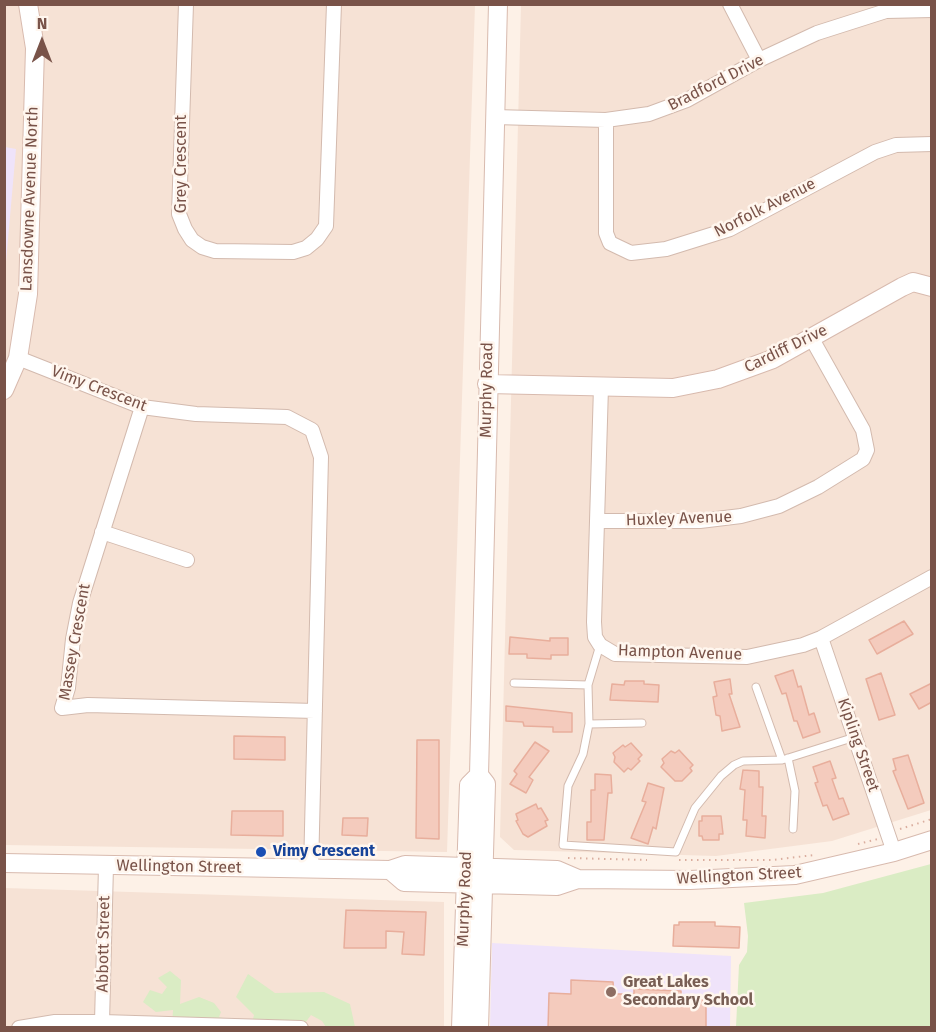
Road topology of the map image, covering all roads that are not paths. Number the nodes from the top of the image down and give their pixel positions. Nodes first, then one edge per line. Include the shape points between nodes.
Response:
1 (28, 4) edge
2 (186, 4) edge
3 (334, 4) edge
4 (498, 4) edge
5 (730, 4) edge
6 (884, 8) edge
7 (932, 10) edge
8 (759, 60) junction
9 (494, 117) junction
10 (606, 120) junction
11 (932, 144) edge
12 (932, 287) edge
13 (812, 339) junction
14 (18, 358) junction
15 (487, 384) junction
16 (601, 387) junction
17 (4, 390) edge
18 (142, 407) junction
19 (597, 520) junction
20 (102, 532) junction
21 (187, 560) dead end
22 (932, 577) edge
23 (821, 638) junction
24 (600, 645) junction
25 (514, 683) dead end
26 (588, 685) junction
27 (756, 687) dead end
28 (315, 711) junction
29 (642, 723) dead end
30 (589, 724) junction
31 (855, 737) junction
32 (785, 759) junction
33 (479, 775) junction
34 (793, 828) dead end
35 (932, 840) edge
36 (891, 844) junction
37 (4, 863) edge
38 (106, 866) junction
39 (311, 870) junction
40 (465, 875) junction
41 (485, 876) junction
42 (102, 1022) junction
43 (19, 1028) edge
44 (300, 1028) edge
45 (461, 1028) edge
46 (479, 1028) edge

1 - 14 street, Lansdowne Avenue North via 35,48 28,294
2 - 3 street, Grey Crescent via 179,214 185,229 192,240 215,251 293,252 306,248 326,226
4 - 9 street, Murphy Road
5 - 8 street
6 - 7 street, Bradford Drive
6 - 8 street, Bradford Drive
8 - 10 street, Bradford Drive via 668,109
9 - 10 street, Bradford Drive
9 - 15 street, Murphy Road
10 - 11 street, Norfolk Avenue via 606,233 610,243 632,252 666,249 730,229 874,152
12 - 13 street, Cardiff Drive via 913,282
13 - 16 street, Cardiff Drive via 773,359 718,379 673,388
13 - 19 street, Huxley Avenue via 863,430 867,450 863,459 799,497 741,516 700,521
14 - 17 street, Lansdowne Avenue North
14 - 18 street, Vimy Crescent
15 - 16 street, Cardiff Drive
15 - 33 street, Murphy Road
16 - 19 street, Hampton Avenue
18 - 20 street, Massey Crescent
18 - 28 street, Vimy Crescent via 188,414 287,417 312,430 321,457
19 - 24 street, Hampton Avenue via 594,622
20 - 21 street
20 - 28 street, Massey Crescent via 80,603 62,708 88,705
22 - 23 street, Hampton Avenue
23 - 24 street, Hampton Avenue via 747,657 615,654
23 - 31 street, Kipling Street
24 - 26 lane
25 - 26 lane
26 - 30 lane
27 - 32 lane
28 - 39 street, Vimy Crescent
29 - 30 lane
30 - 32 lane via 584,754 568,786 562,845 676,852 695,808 721,776 744,760
31 - 32 lane
31 - 36 street, Kipling Street
32 - 34 lane via 795,791
33 - 40 street, Murphy Road via 469,785
33 - 41 street, Murphy Road via 486,784
35 - 36 street, Wellington Street
36 - 41 street, Wellington Street via 795,875 690,880 578,879 557,870
37 - 38 street, Wellington Street
38 - 39 street, Wellington Street
38 - 42 street, Abbott Street
39 - 40 street, Wellington Street via 390,870 405,865
40 - 41 street, Wellington Street
40 - 45 street, Murphy Road
41 - 46 street, Murphy Road
42 - 43 street via 55,1022
42 - 44 street

